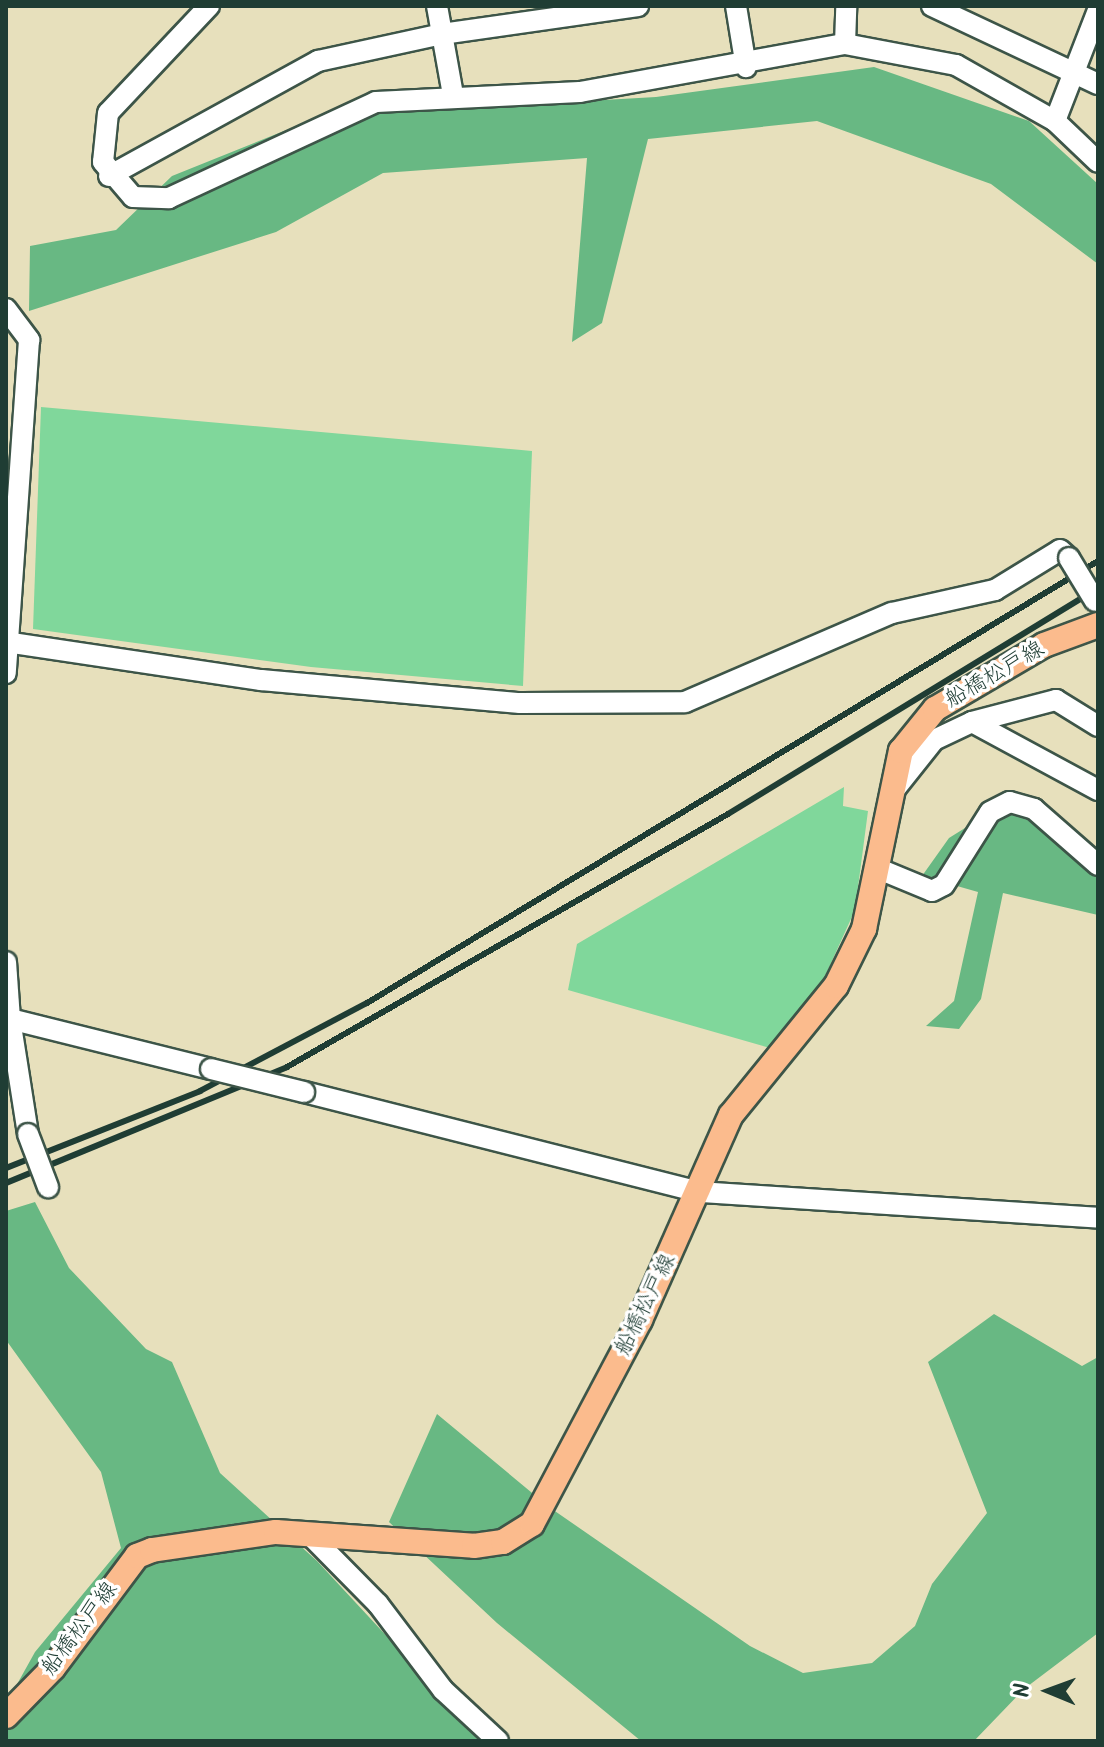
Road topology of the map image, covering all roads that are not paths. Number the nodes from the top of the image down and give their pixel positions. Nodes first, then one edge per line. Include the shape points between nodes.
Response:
1 (209, 6) edge
2 (437, 6) edge
3 (638, 6) edge
4 (736, 6) edge
5 (846, 6) edge
6 (932, 6) edge
7 (1098, 10) edge
8 (442, 34) junction
9 (845, 44) junction
10 (746, 67) junction
11 (1078, 69) junction
12 (1098, 84) edge
13 (453, 95) junction
14 (1055, 121) junction
15 (1098, 162) edge
16 (109, 176) junction
17 (6, 309) edge
18 (1097, 609) edge
19 (13, 643) junction
20 (6, 673) edge
21 (972, 722) junction
22 (1098, 726) edge
23 (1098, 790) edge
24 (891, 794) junction
25 (1098, 865) edge
26 (879, 869) junction
27 (6, 962) edge
28 (10, 1019) junction
29 (48, 1187) dead end
30 (700, 1192) junction
31 (1098, 1218) edge
32 (308, 1533) junction
33 (6, 1716) edge
34 (498, 1741) edge

1 - 16 street via 108,113
2 - 8 street
3 - 8 street
4 - 10 street
5 - 9 street
6 - 11 street
7 - 11 street
8 - 13 street
8 - 16 street via 318,61
9 - 10 street
9 - 14 street via 956,65
10 - 13 street via 580,92
11 - 12 street
11 - 14 street
13 - 16 street via 376,102 169,198 133,197
14 - 15 street
17 - 19 street via 29,340
18 - 19 street, bridge via 1060,550 995,590 892,613 685,702 520,703 261,680
18 - 24 main road, 船橋松戸線 via 935,709 901,751
19 - 20 street
21 - 22 street via 1056,700
21 - 23 street
21 - 24 street via 934,740
24 - 26 main road, 船橋松戸線
25 - 26 street via 1034,809 1010,802 990,812 944,885 932,891
26 - 30 main road, 船橋松戸線 via 864,929 836,986 731,1115
27 - 28 street
28 - 29 street, bridge via 28,1134
28 - 30 street, bridge
30 - 31 street
30 - 32 main road, 船橋松戸線 via 532,1524 513,1538 474,1546
32 - 33 main road, 船橋松戸線 via 137,1556 53,1668
32 - 34 street via 378,1604 443,1690

